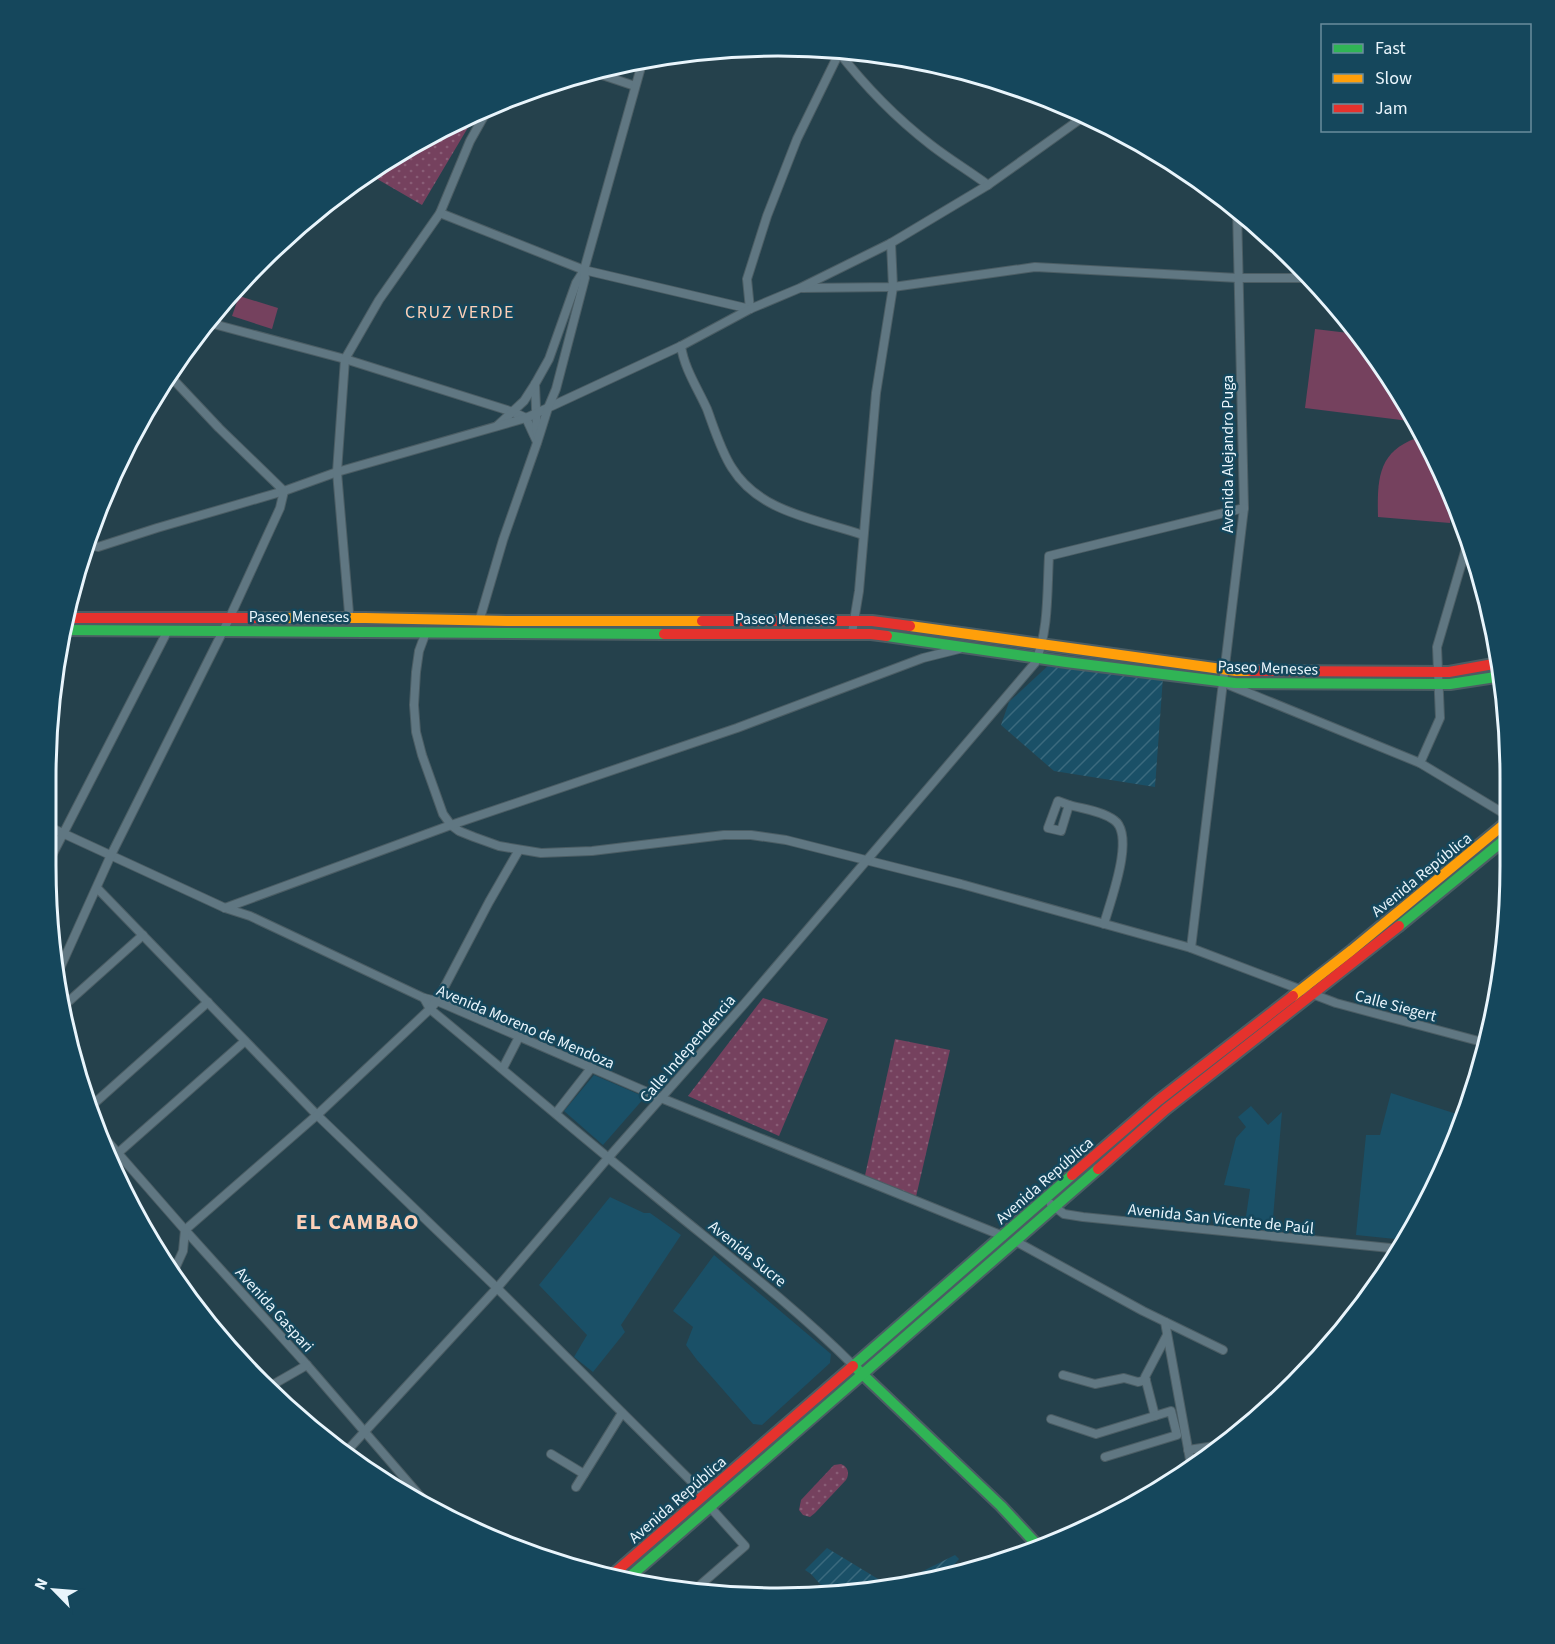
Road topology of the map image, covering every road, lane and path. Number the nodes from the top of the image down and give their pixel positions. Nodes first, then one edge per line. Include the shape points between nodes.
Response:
1 (835, 58) edge
2 (845, 59) edge
3 (640, 68) edge
4 (606, 76) edge
5 (635, 86) junction
6 (483, 119) edge
7 (1078, 121) edge
8 (988, 185) junction
9 (440, 213) junction
10 (1237, 221) edge
11 (891, 243) junction
12 (584, 270) junction
13 (1299, 278) edge
14 (1238, 279) junction
15 (893, 287) junction
16 (800, 288) junction
17 (750, 309) junction
18 (216, 325) edge
19 (681, 346) junction
20 (345, 359) junction
21 (174, 380) edge
22 (535, 384) junction
23 (556, 389) junction
24 (490, 404) junction
25 (548, 408) junction
26 (513, 412) junction
27 (537, 413) junction
28 (526, 418) junction
29 (495, 427) junction
30 (537, 443) junction
31 (337, 472) junction
32 (284, 491) junction
33 (1244, 508) junction
34 (863, 535) junction
35 (94, 546) edge
36 (1464, 555) edge
37 (74, 618) edge
38 (348, 618) junction
39 (229, 619) junction
40 (478, 620) junction
41 (855, 620) junction
42 (71, 630) edge
43 (167, 632) junction
44 (222, 632) junction
45 (426, 632) junction
46 (852, 633) junction
47 (967, 647) junction
48 (1039, 652) junction
49 (1490, 665) edge
50 (1224, 669) junction
51 (1438, 672) junction
52 (1492, 678) edge
53 (1222, 682) junction
54 (1438, 684) junction
55 (1420, 763) junction
56 (1069, 806) dead end
57 (1500, 811) edge
58 (451, 825) junction
59 (1500, 828) edge
60 (56, 830) edge
61 (63, 833) junction
62 (1500, 843) edge
63 (56, 847) edge
64 (519, 850) junction
65 (111, 855) junction
66 (867, 861) junction
67 (97, 888) junction
68 (225, 908) junction
69 (1104, 924) junction
70 (143, 935) junction
71 (1191, 948) junction
72 (62, 963) edge
73 (1300, 990) junction
74 (1313, 995) junction
75 (424, 998) junction
76 (436, 1001) junction
77 (68, 1002) edge
78 (208, 1002) junction
79 (430, 1009) junction
80 (519, 1037) junction
81 (245, 1041) junction
82 (1478, 1041) edge
83 (592, 1067) junction
84 (502, 1068) junction
85 (661, 1098) junction
86 (95, 1102) edge
87 (556, 1113) junction
88 (317, 1115) junction
89 (111, 1144) edge
90 (118, 1153) junction
91 (608, 1158) junction
92 (1050, 1203) junction
93 (185, 1230) junction
94 (1003, 1236) junction
95 (1015, 1241) junction
96 (1390, 1248) edge
97 (176, 1266) edge
98 (497, 1288) junction
99 (1165, 1322) junction
100 (1167, 1335) junction
101 (1222, 1350) dead end
102 (307, 1365) junction
103 (858, 1370) junction
104 (1063, 1375) dead end
105 (1146, 1380) junction
106 (274, 1384) edge
107 (622, 1413) junction
108 (1155, 1416) junction
109 (1051, 1419) dead end
110 (364, 1432) junction
111 (1206, 1447) edge
112 (350, 1448) edge
113 (1188, 1450) junction
114 (551, 1454) dead end
115 (1105, 1457) dead end
116 (1190, 1459) edge
117 (584, 1474) junction
118 (576, 1487) dead end
119 (417, 1492) edge
120 (705, 1495) junction
121 (710, 1507) junction
122 (1034, 1541) edge
123 (618, 1570) edge
124 (633, 1574) edge
125 (701, 1584) edge

1 - 17 street via 767,216 747,279
2 - 8 street via 910,127
3 - 5 street
4 - 5 street
5 - 12 street
6 - 9 street
7 - 8 street
8 - 11 street
9 - 12 street
9 - 20 street via 379,300
10 - 14 street, Avenida Alejandro Puga
11 - 15 street
11 - 16 street
12 - 17 street
12 - 22 street
12 - 23 street
13 - 14 street
14 - 15 street via 1035,267
14 - 33 street, Avenida Alejandro Puga
15 - 16 street
15 - 34 street via 876,393
16 - 17 street
17 - 19 street
18 - 20 street
19 - 25 street
19 - 34 street via 731,468 746,487 768,503
20 - 24 street
20 - 31 street
21 - 32 street
22 - 23 street via 544,396
22 - 26 street
22 - 27 street
23 - 25 street
24 - 26 street
24 - 29 street via 500,417
25 - 27 street
25 - 30 street
26 - 28 street
26 - 29 street
27 - 28 street
27 - 30 street
28 - 29 street
28 - 30 street
29 - 31 street
30 - 40 street
31 - 32 street
31 - 38 street
32 - 35 street
32 - 39 street via 280,508
33 - 48 street via 1049,555
33 - 50 street, Avenida Alejandro Puga
34 - 41 street
36 - 51 street via 1437,647
37 - 39 street, Paseo Meneses
38 - 39 street, Paseo Meneses
38 - 40 street, Paseo Meneses
39 - 44 street
40 - 41 street, Paseo Meneses
41 - 46 street
41 - 48 street, Paseo Meneses via 894,623
42 - 43 street, Paseo Meneses
43 - 44 street, Paseo Meneses
43 - 61 street
44 - 45 street, Paseo Meneses
44 - 65 street
45 - 46 street, Paseo Meneses
45 - 58 street via 416,672 416,732 436,798
46 - 47 street, Paseo Meneses
47 - 48 street, Paseo Meneses
47 - 58 street via 923,658 736,728
48 - 50 street, Paseo Meneses
48 - 53 street, Paseo Meneses
48 - 66 street, Calle Independencia via 1035,663
49 - 51 street, Paseo Meneses
50 - 51 street, Paseo Meneses
50 - 53 street, Avenida Alejandro Puga
51 - 54 street
52 - 54 street, Paseo Meneses
53 - 54 street, Paseo Meneses
53 - 55 street
53 - 71 street, Avenida Alejandro Puga
54 - 55 street via 1440,718
55 - 57 street
56 - 69 street via 1104,815 1122,829 1123,856
58 - 64 street, Calle Siegert via 474,837
58 - 68 street
59 - 73 street, Avenida República
60 - 61 street, Avenida Moreno de Mendoza
61 - 63 street
61 - 65 street, Avenida Moreno de Mendoza
62 - 74 street, Avenida República
64 - 66 street, Calle Siegert via 584,852 724,834 786,840
64 - 76 street
65 - 67 street
65 - 68 street, Avenida Moreno de Mendoza
66 - 69 street, Calle Siegert
66 - 85 street, Calle Independencia
67 - 70 street
67 - 72 street
68 - 75 street, Avenida Moreno de Mendoza via 250,916
69 - 71 street, Calle Siegert
70 - 77 street
70 - 78 street
71 - 73 street, Calle Siegert
73 - 74 street, Calle Siegert
73 - 92 street, Avenida República via 1159,1100
74 - 82 street, Calle Siegert
74 - 92 street, Avenida República
75 - 76 street, Avenida Moreno de Mendoza
75 - 79 street, Avenida Sucre
76 - 79 street
76 - 80 street, Avenida Moreno de Mendoza
78 - 81 street
78 - 86 street
79 - 84 street, Avenida Sucre
79 - 88 street
80 - 83 street, Avenida Moreno de Mendoza
80 - 84 street
81 - 88 street
81 - 90 street
83 - 85 street, Avenida Moreno de Mendoza
83 - 87 street
84 - 87 street, Avenida Sucre
85 - 91 street, Calle Independencia
85 - 94 street, Avenida Moreno de Mendoza
87 - 91 street, Avenida Sucre
88 - 93 street
88 - 98 street
89 - 90 street, Avenida Gaspari
90 - 93 street, Avenida Gaspari
91 - 98 street, Calle Independencia
91 - 103 street, Avenida Sucre via 800,1314
92 - 94 street, Avenida República
92 - 95 street, Avenida República
92 - 96 street, Avenida San Vicente de Paúl via 1064,1214 1083,1217
93 - 97 street via 183,1251
93 - 102 street, Avenida Gaspari
94 - 103 street, Avenida República
95 - 99 street
95 - 103 street, Avenida República
98 - 107 street
98 - 110 street, Calle Independencia
99 - 100 street
99 - 101 street
100 - 105 street
100 - 113 street
102 - 106 street
102 - 110 street, Avenida Gaspari
103 - 120 street, Avenida República
103 - 121 street, Avenida República
103 - 122 street, Avenida Sucre
104 - 105 street via 1095,1384 1124,1378
105 - 108 street
107 - 117 street
107 - 120 street
108 - 109 street via 1096,1434
108 - 115 street via 1171,1411 1177,1436
110 - 112 street, Calle Independencia
110 - 119 street, Avenida Gaspari
111 - 113 street
113 - 116 street
114 - 117 street
117 - 118 street
120 - 123 street, Avenida República
121 - 124 street, Avenida República
121 - 125 street via 745,1546

